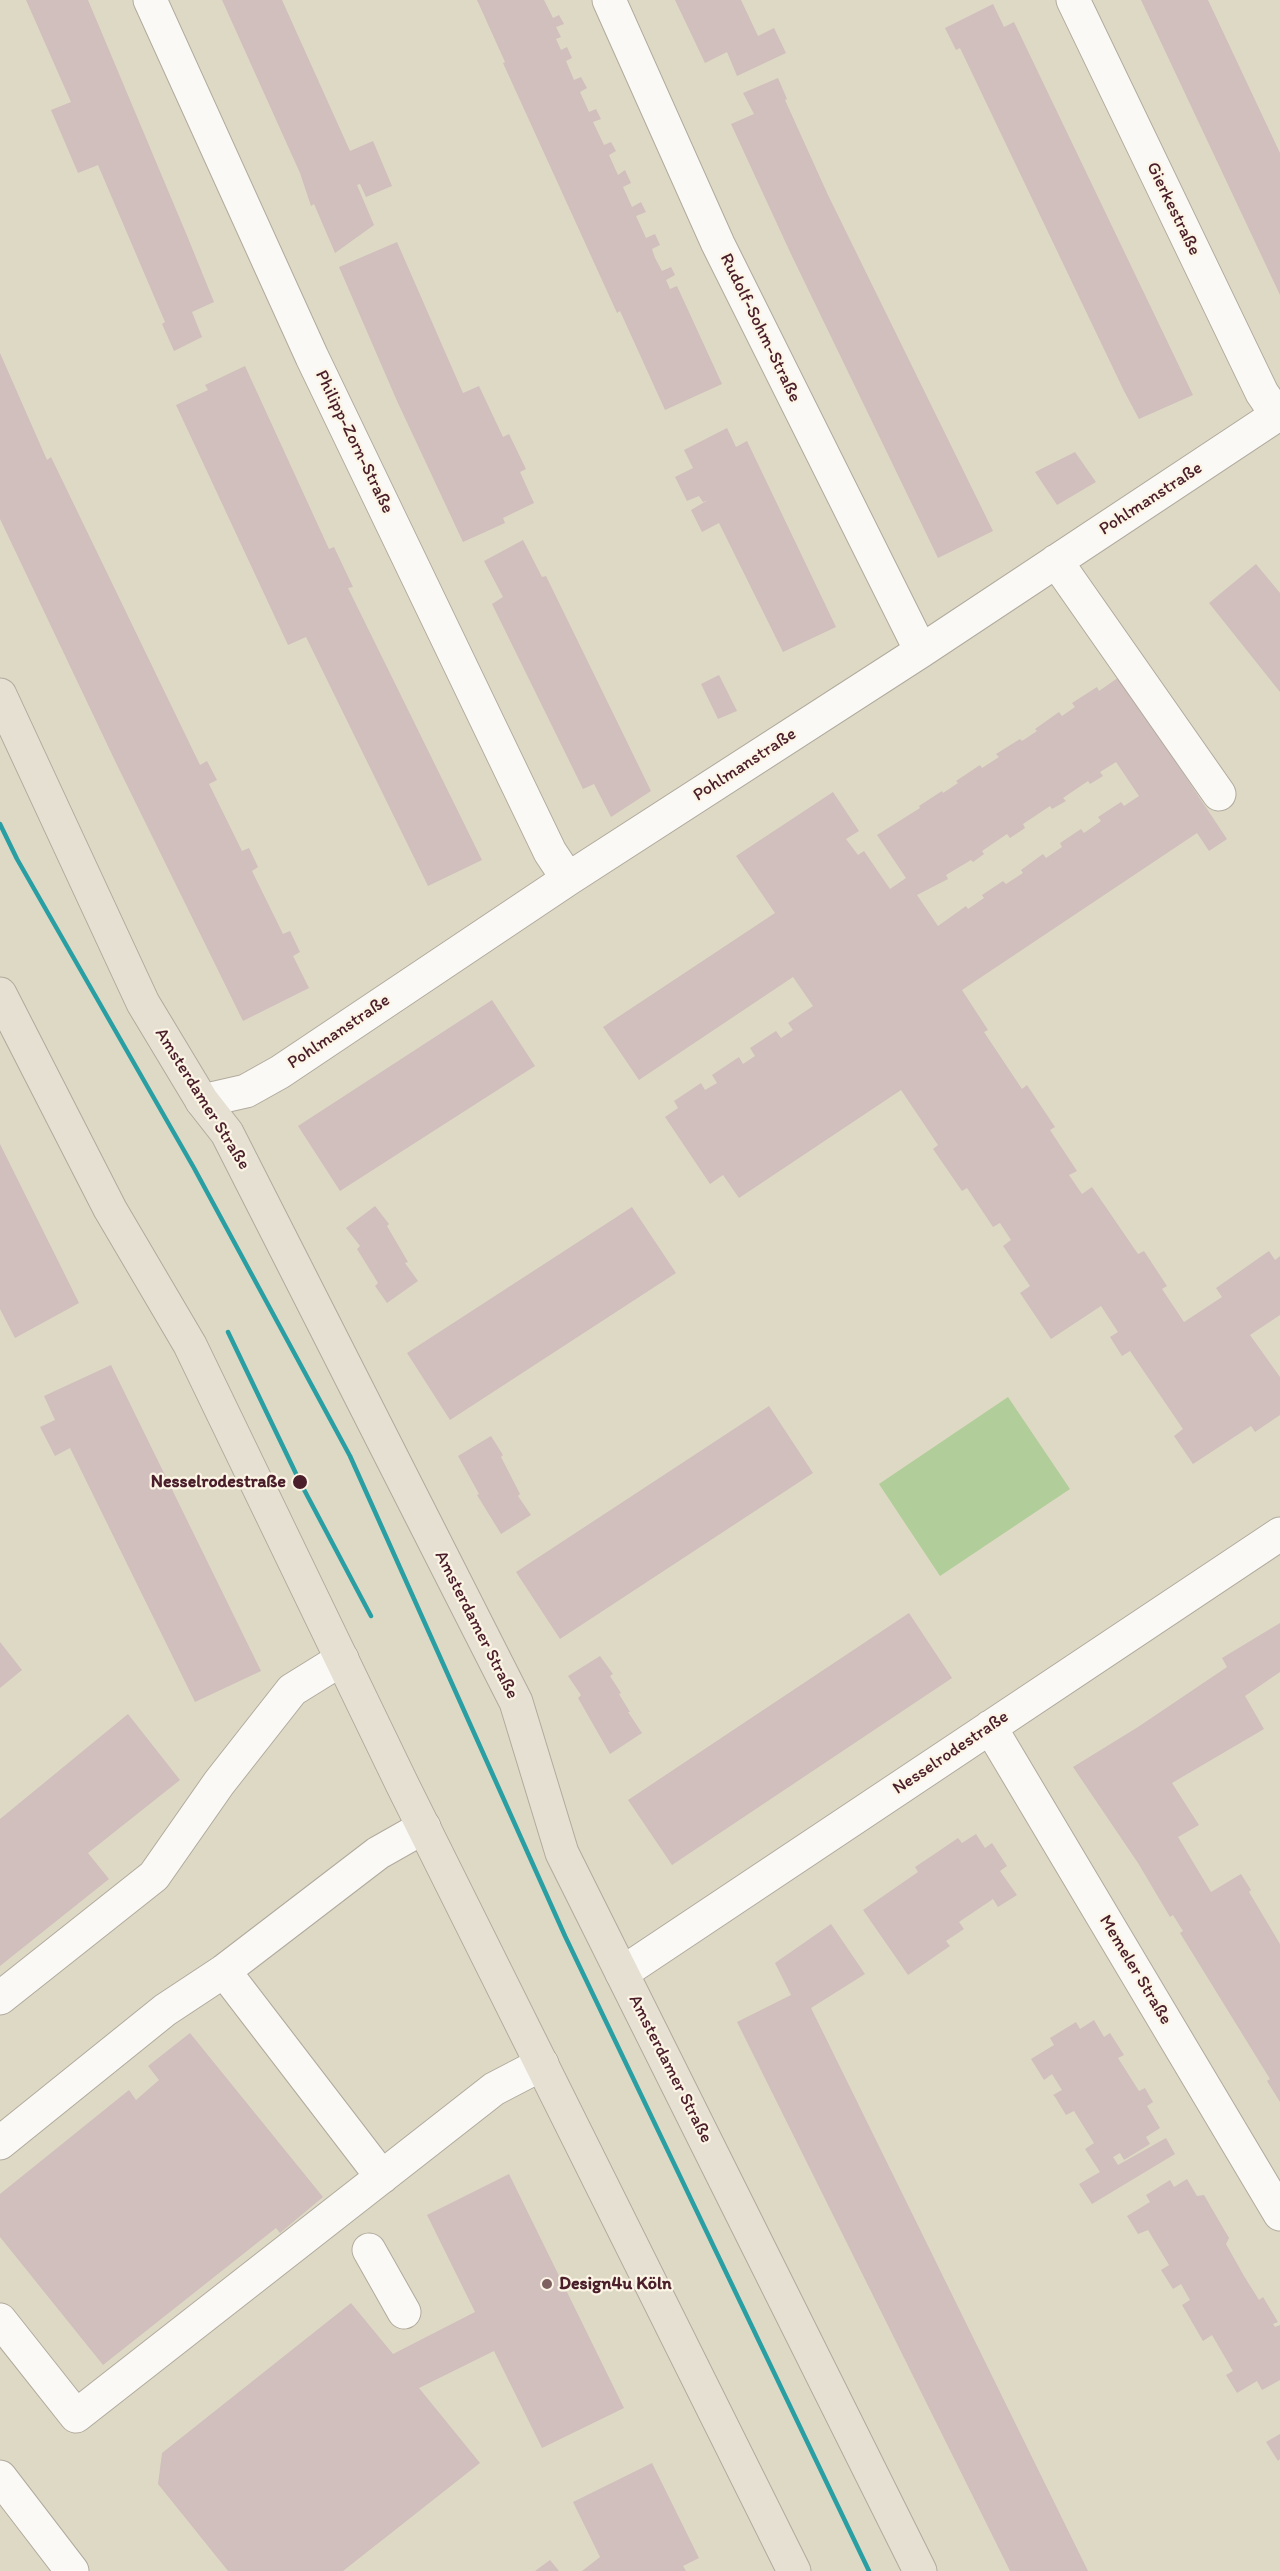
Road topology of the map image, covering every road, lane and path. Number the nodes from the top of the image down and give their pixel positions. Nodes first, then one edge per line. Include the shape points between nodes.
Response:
1 (150, 0) edge
2 (609, 0) edge
3 (1073, 0) edge
4 (1279, 414) edge
5 (1056, 561) junction
6 (921, 651) junction
7 (0, 695) edge
8 (1219, 794) dead end
9 (568, 879) junction
10 (0, 994) edge
11 (202, 1101) junction
12 (1280, 1534) edge
13 (342, 1659) junction
14 (990, 1727) junction
15 (424, 1827) junction
16 (224, 1971) junction
17 (622, 1973) junction
18 (0, 1998) edge
19 (542, 2064) junction
20 (0, 2143) edge
21 (382, 2177) junction
22 (1280, 2214) edge
23 (369, 2250) dead end
24 (404, 2312) dead end
25 (0, 2320) edge
26 (0, 2477) edge
27 (72, 2571) edge
28 (794, 2571) edge
29 (920, 2571) edge

1 - 9 street, Philipp-Zorn-Straße via 312,357 550,852
2 - 6 street, Rudolf-Sohm-Straße via 718,244
3 - 4 street, Gierkestraße via 1262,393
4 - 5 street, Pohlmanstraße
5 - 6 street, Pohlmanstraße
5 - 8 street
6 - 9 street, Pohlmanstraße
7 - 11 main road, Amsterdamer Straße via 143,1003
9 - 11 street, Pohlmanstraße via 279,1072 246,1091
10 - 13 main road via 110,1209 190,1345
11 - 17 main road, Amsterdamer Straße via 227,1133 516,1702 562,1853
12 - 14 street, Nesselrodestraße
13 - 15 main road
13 - 18 street via 292,1690 219,1783 154,1876
14 - 17 street, Nesselrodestraße
14 - 22 street, Memeler Straße
15 - 16 street via 378,1853
15 - 19 main road
16 - 20 street via 165,2010
16 - 21 street
17 - 29 main road, Amsterdamer Straße
19 - 21 street via 494,2089
19 - 28 main road
21 - 25 street via 76,2416
23 - 24 street
26 - 27 street

